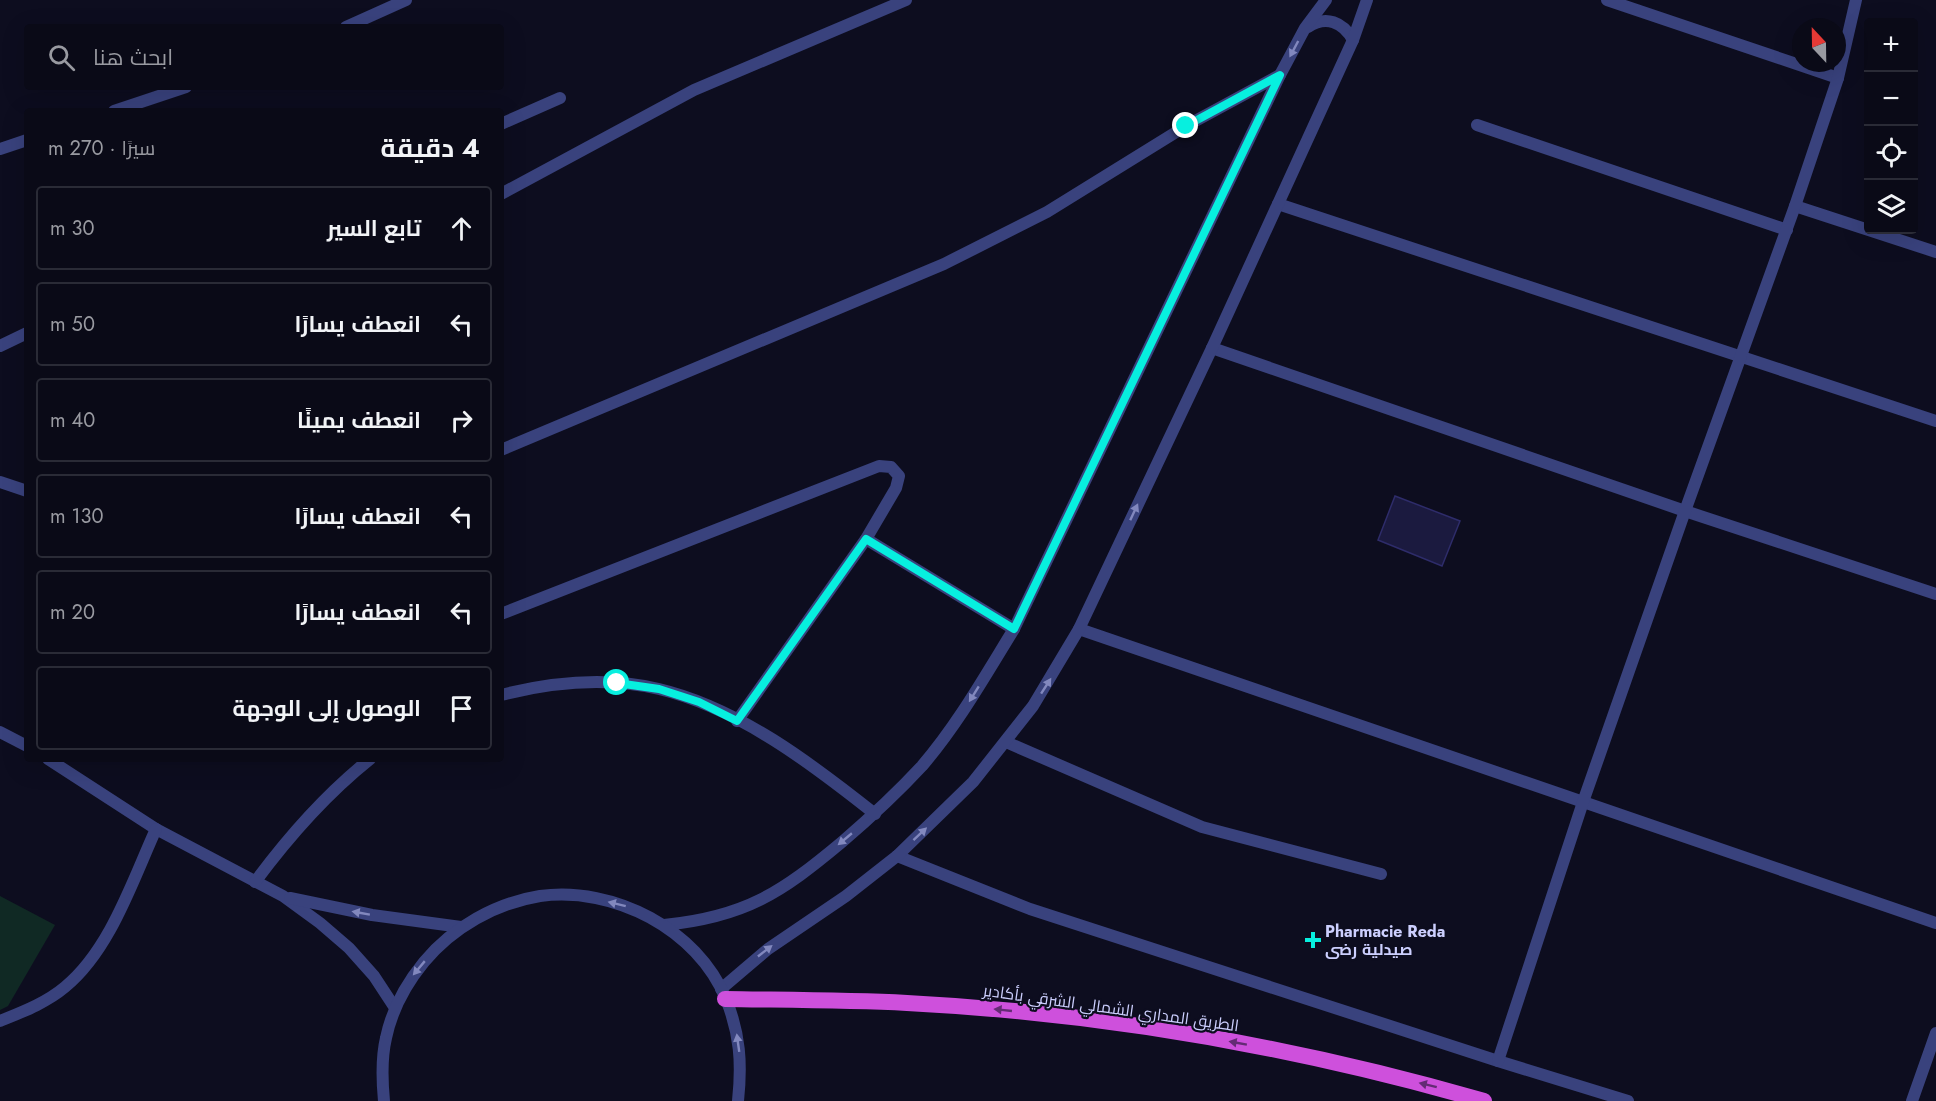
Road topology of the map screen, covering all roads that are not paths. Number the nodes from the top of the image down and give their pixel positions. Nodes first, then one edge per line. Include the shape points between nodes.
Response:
1 (406, 0) edge
2 (906, 0) edge
3 (1326, 0) edge
4 (1367, 0) edge
5 (1607, 0) edge
6 (1856, 0) edge
7 (353, 24) edge
8 (1305, 28) junction
9 (1353, 40) junction
10 (1280, 75) junction
11 (1838, 78) junction
12 (177, 90) edge
13 (560, 98) dead end
14 (123, 108) edge
15 (504, 123) edge
16 (1478, 125) dead end
17 (24, 141) edge
18 (0, 149) edge
19 (504, 192) edge
20 (1278, 204) junction
21 (1796, 206) junction
22 (1787, 230) junction
23 (1936, 252) edge
24 (24, 334) edge
25 (0, 346) edge
26 (1212, 348) junction
27 (1741, 356) junction
28 (1936, 421) edge
29 (504, 449) edge
30 (0, 482) edge
31 (24, 490) edge
32 (1684, 511) junction
33 (866, 539) junction
34 (1936, 594) edge
35 (504, 613) edge
36 (1014, 629) junction
37 (1079, 629) junction
38 (504, 694) edge
39 (737, 721) junction
40 (24, 731) edge
41 (0, 732) edge
42 (15, 738) junction
43 (1006, 742) junction
44 (24, 744) edge
45 (53, 762) edge
46 (366, 762) edge
47 (1583, 802) junction
48 (875, 814) junction
49 (156, 829) junction
50 (897, 856) junction
51 (1381, 874) dead end
52 (255, 882) junction
53 (283, 896) junction
54 (1936, 923) edge
55 (664, 925) junction
56 (461, 927) junction
57 (723, 994) junction
58 (395, 1008) junction
59 (0, 1021) edge
60 (1936, 1033) edge
61 (1498, 1061) junction
62 (384, 1101) edge
63 (738, 1101) edge
64 (1484, 1101) edge
65 (1628, 1101) edge
66 (1912, 1101) edge

1 - 7 street
2 - 19 street via 694,90
3 - 8 street
4 - 9 street
5 - 11 street
6 - 11 street
8 - 9 street via 1327,20 1348,30
8 -> 10 street
9 - 20 street
10 - 29 street via 1186,126 1047,212 955,259
10 - 36 street
11 - 21 street
12 - 14 street
13 - 15 street
16 - 22 street
17 - 18 street
20 - 26 street
20 - 27 street
21 - 22 street
21 - 23 street
22 - 27 street
24 - 25 street
26 - 32 street
37 -> 26 street
27 - 28 street
27 - 32 street
30 - 31 street
32 - 34 street
32 - 47 street
33 - 35 street via 896,488 899,476 891,467 879,466
33 - 36 street
33 - 39 street
36 -> 48 street via 944,737
43 -> 37 street via 1033,706
37 - 47 street
38 - 39 street via 574,683 617,683 679,695
39 - 48 street via 808,763
40 - 42 street
41 - 42 street
42 - 44 street
50 -> 43 street via 973,782
43 - 51 street via 1202,827
45 - 49 street
46 - 52 street via 313,810
47 - 54 street
47 - 61 street
48 -> 55 street via 807,871 764,899 725,915
49 - 52 street
49 - 59 street via 94,957 64,988
57 -> 50 street via 768,949
50 - 61 street via 1030,909
52 - 53 street
56 -> 53 street via 372,915
53 - 58 street via 349,948
55 -> 56 street via 626,905 583,896 540,896 499,907
55 - 57 street via 705,965
56 -> 58 street via 434,950 412,977
63 -> 57 street via 741,1069 737,1033
64 -> 57 highway, الطريق المداري الشمالي الشرقي بأكادير via 1340,1063 1107,1022 990,1009
58 - 62 street via 382,1071
60 - 66 street
61 - 65 street

